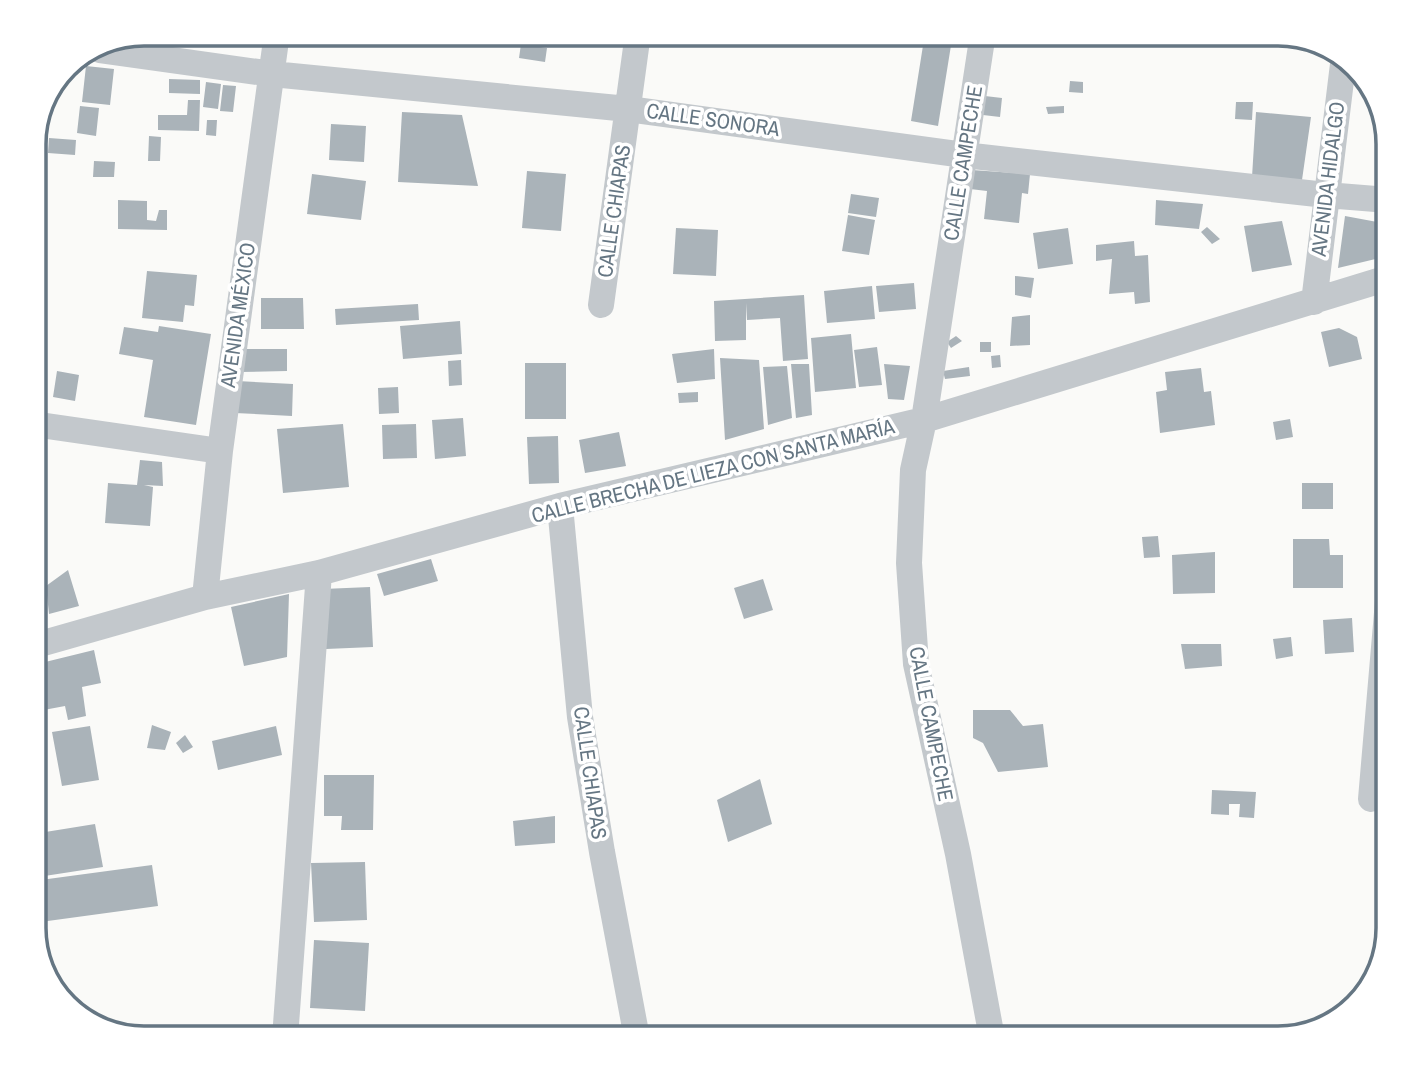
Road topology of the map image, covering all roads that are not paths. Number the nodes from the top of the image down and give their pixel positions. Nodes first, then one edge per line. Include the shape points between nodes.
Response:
1 (275, 46) edge
2 (636, 46) edge
3 (981, 46) edge
4 (111, 51) edge
5 (1342, 70) edge
6 (272, 74) junction
7 (628, 109) junction
8 (964, 155) junction
9 (1326, 195) junction
10 (1376, 199) edge
11 (1376, 282) edge
12 (1314, 302) junction
13 (601, 305) dead end
14 (924, 419) junction
15 (46, 426) edge
16 (220, 451) junction
17 (559, 506) junction
18 (318, 573) junction
19 (205, 597) junction
20 (46, 642) edge
21 (1376, 741) edge
22 (1371, 799) dead end
23 (286, 1026) edge
24 (635, 1026) edge
25 (990, 1026) edge

1 - 6 street, AVENIDA MÉXICO
2 - 7 street, CALLE CHIAPAS
3 - 8 street, CALLE CAMPECHE
4 - 6 street, CALLE SONORA
5 - 9 street, AVENIDA HIDALGO
6 - 7 street, CALLE SONORA
6 - 16 street, AVENIDA MÉXICO
7 - 8 street, CALLE SONORA
7 - 13 street, CALLE CHIAPAS
8 - 9 street, CALLE SONORA
8 - 14 street, CALLE CAMPECHE
9 - 10 street, CALLE SONORA
9 - 12 street, AVENIDA HIDALGO
11 - 12 street, CALLE BRECHA DE LIEZA CON SANTA MARÍA
12 - 14 street, CALLE BRECHA DE LIEZA CON SANTA MARÍA
14 - 17 street, CALLE BRECHA DE LIEZA CON SANTA MARÍA
14 - 25 street, CALLE CAMPECHE via 913,470 909,563 916,664
15 - 16 street
16 - 19 street, AVENIDA MÉXICO
17 - 18 street, CALLE BRECHA DE LIEZA CON SANTA MARÍA
17 - 24 street, CALLE CHIAPAS via 580,717
18 - 19 street, CALLE BRECHA DE LIEZA CON SANTA MARÍA
18 - 23 street
19 - 20 street, CALLE BRECHA DE LIEZA CON SANTA MARÍA
21 - 22 street

